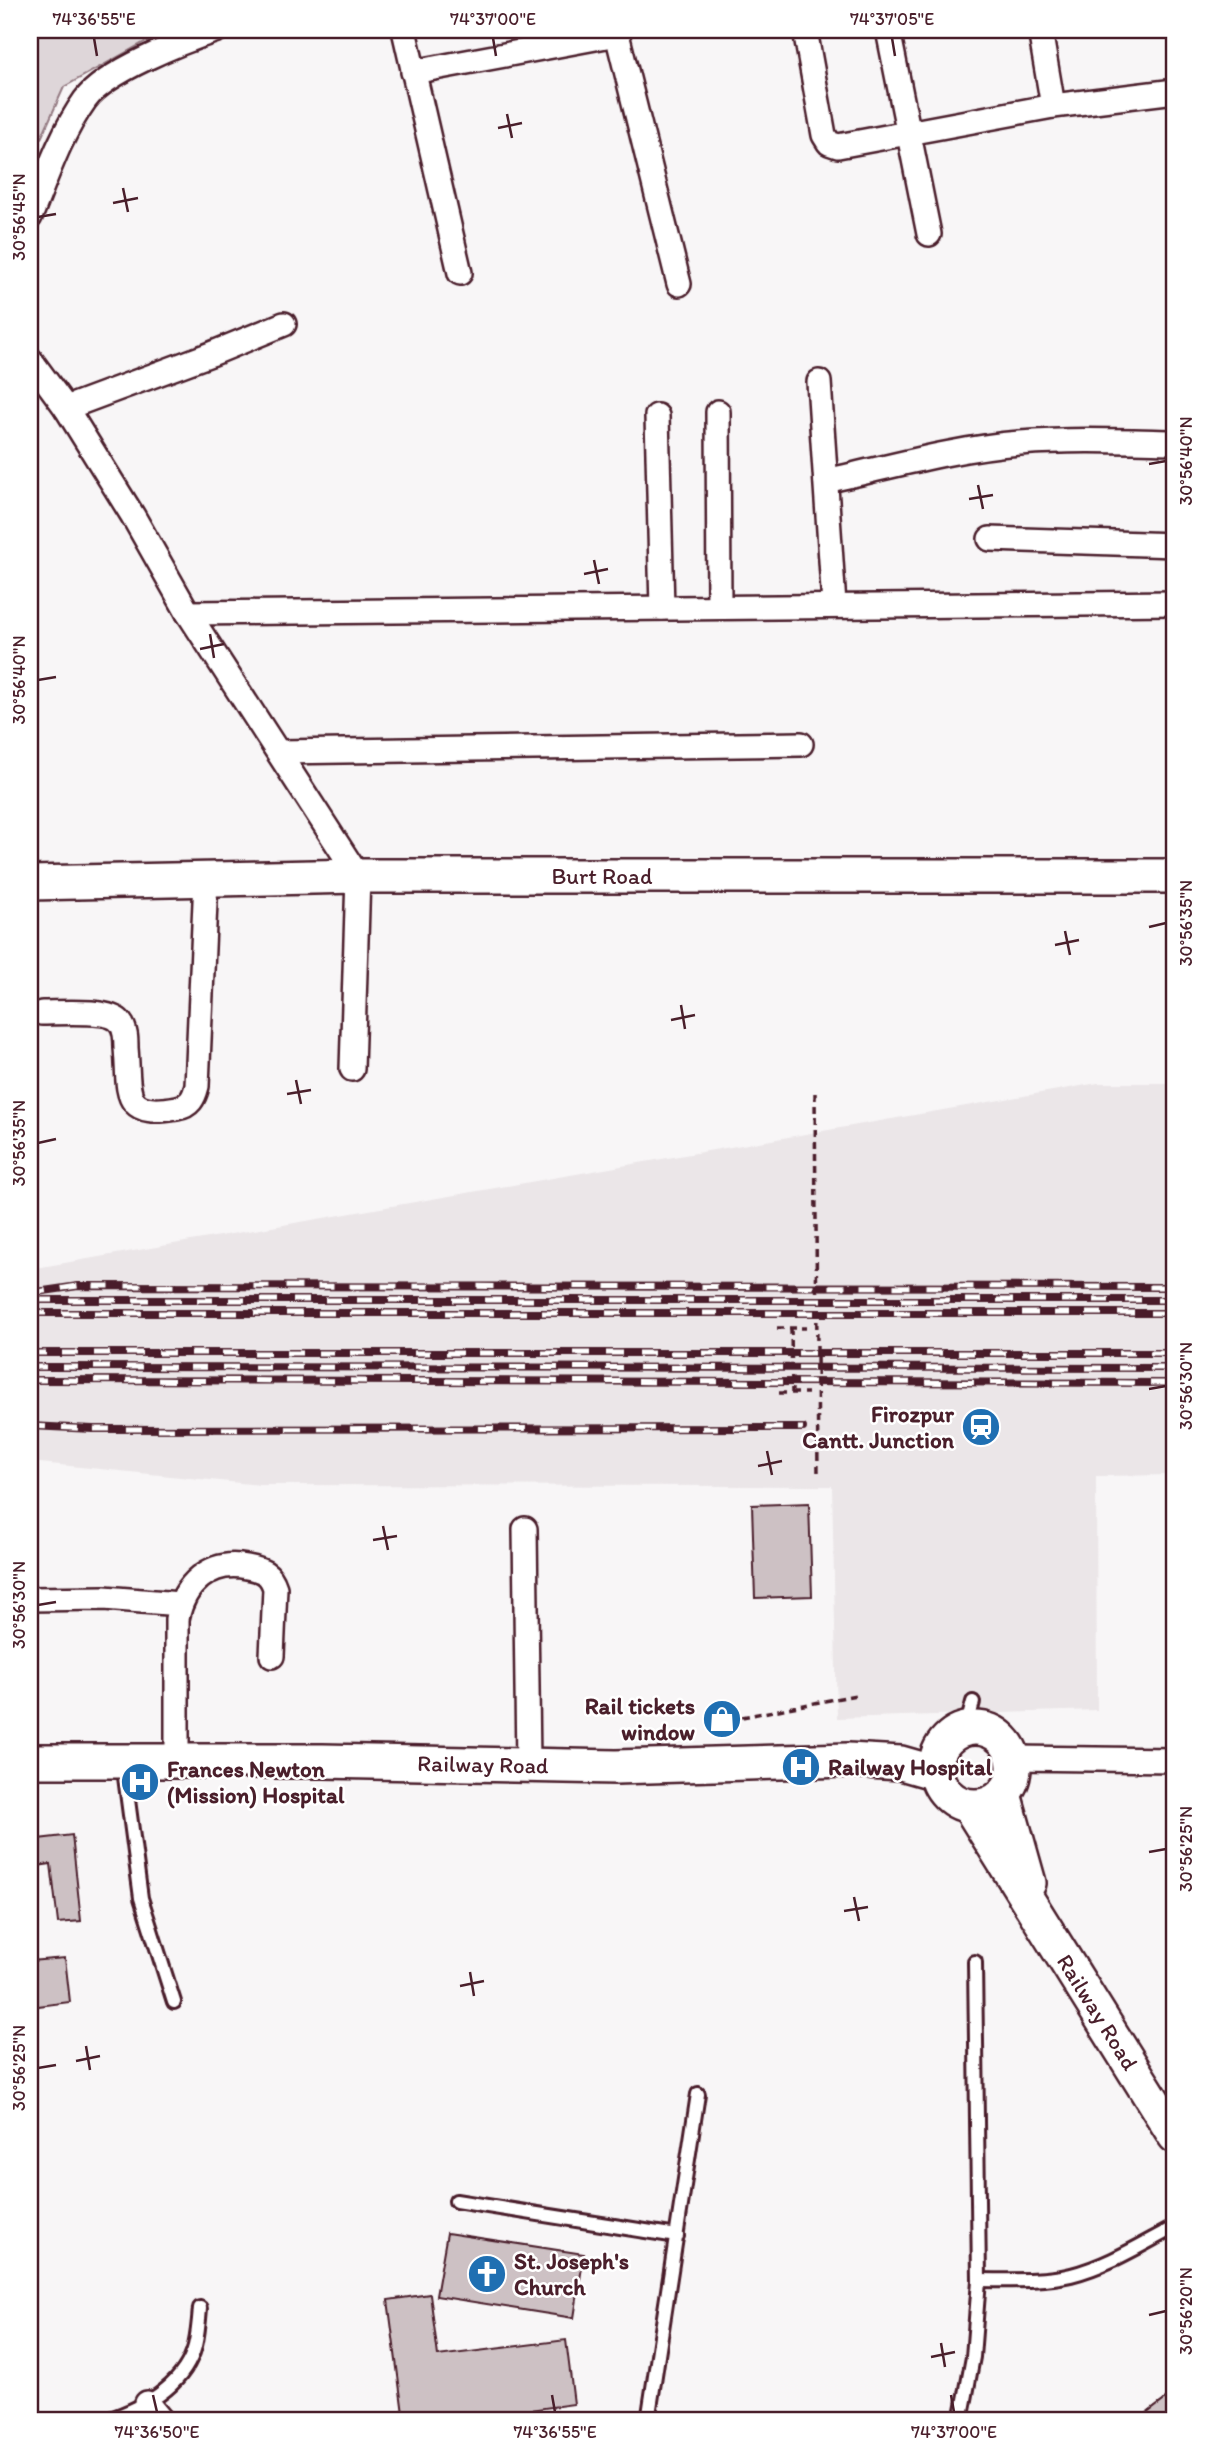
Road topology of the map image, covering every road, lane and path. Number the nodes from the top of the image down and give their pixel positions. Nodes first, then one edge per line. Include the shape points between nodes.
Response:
1 (217, 30) edge
2 (404, 30) edge
3 (805, 30) edge
4 (888, 30) edge
5 (1040, 30) edge
6 (616, 32) edge
7 (414, 72) junction
8 (1175, 92) edge
9 (1053, 106) junction
10 (907, 134) junction
11 (30, 217) edge
12 (929, 234) dead end
13 (460, 273) dead end
14 (679, 284) dead end
15 (284, 324) dead end
16 (30, 359) edge
17 (819, 382) dead end
18 (66, 408) junction
19 (718, 412) dead end
20 (657, 416) dead end
21 (1175, 442) edge
22 (826, 481) junction
23 (990, 539) dead end
24 (1175, 545) edge
25 (1175, 603) edge
26 (834, 605) junction
27 (719, 607) junction
28 (662, 608) junction
29 (188, 613) junction
30 (801, 744) dead end
31 (280, 752) junction
32 (358, 876) junction
33 (1175, 876) edge
34 (206, 879) junction
35 (30, 883) edge
36 (42, 1013) dead end
37 (352, 1069) dead end
38 (815, 1093) dead end
39 (777, 1328) dead end
40 (791, 1328) junction
41 (806, 1328) dead end
42 (779, 1393) dead end
43 (792, 1393) junction
44 (808, 1393) dead end
45 (818, 1476) dead end
46 (525, 1529) dead end
47 (30, 1599) edge
48 (180, 1604) junction
49 (272, 1656) dead end
50 (856, 1695) dead end
51 (742, 1717) dead end
52 (1014, 1758) junction
53 (1175, 1760) edge
54 (30, 1761) edge
55 (123, 1762) junction
56 (177, 1762) junction
57 (528, 1765) junction
58 (936, 1773) junction
59 (1004, 1794) junction
60 (969, 1806) junction
61 (1041, 1924) junction
62 (975, 1962) dead end
63 (174, 2002) dead end
64 (698, 2094) dead end
65 (1175, 2136) edge
66 (456, 2201) dead end
67 (1175, 2227) edge
68 (677, 2236) junction
69 (979, 2280) junction
70 (200, 2308) dead end
71 (147, 2403) junction
72 (104, 2421) edge
73 (162, 2421) edge
74 (648, 2421) edge
75 (961, 2421) edge

1 - 11 street via 125,68 86,98 64,135
2 - 7 street
3 - 10 street via 829,144
4 - 10 street
5 - 9 street
6 - 7 street
6 - 14 street
7 - 13 street
8 - 9 street
9 - 10 street
10 - 12 street
15 - 18 street
16 - 18 street
17 - 22 street
18 - 29 street
19 - 27 street
20 - 28 street
21 - 22 street via 1018,443
22 - 26 street
23 - 24 street
25 - 26 street
26 - 27 street
27 - 28 street
28 - 29 street
29 - 31 street
30 - 31 street
31 - 32 street
32 - 33 street, Burt Road
32 - 34 street, Burt Road
32 - 37 street
34 - 35 street, Burt Road
34 - 36 street via 197,1086 188,1104 141,1109 134,1104 125,1034 113,1016
38 - 45 path
39 - 40 path
40 - 41 path
40 - 43 path
42 - 43 path
43 - 44 path
46 - 57 street
47 - 48 street
48 - 49 street via 189,1588 219,1566 263,1570 275,1588
48 - 56 street
50 - 51 path
52 - 53 street
52 - 58 street via 1005,1741 970,1715 938,1754
52 - 59 street via 1014,1776
54 - 55 street, Railway Road
55 - 56 street, Railway Road
55 - 63 lane via 141,1898
56 - 57 street, Railway Road
57 - 58 street, Railway Road via 848,1760 901,1763
58 - 60 street via 947,1795
59 - 60 street via 989,1804
59 - 61 street, Railway Road
60 - 61 street, Railway Road
61 - 65 street, Railway Road
62 - 69 lane
64 - 68 lane
66 - 68 lane
67 - 69 lane via 1072,2274
68 - 74 lane
69 - 75 lane via 973,2357
70 - 71 lane via 194,2349 182,2371 160,2396
71 - 72 lane
71 - 73 street

